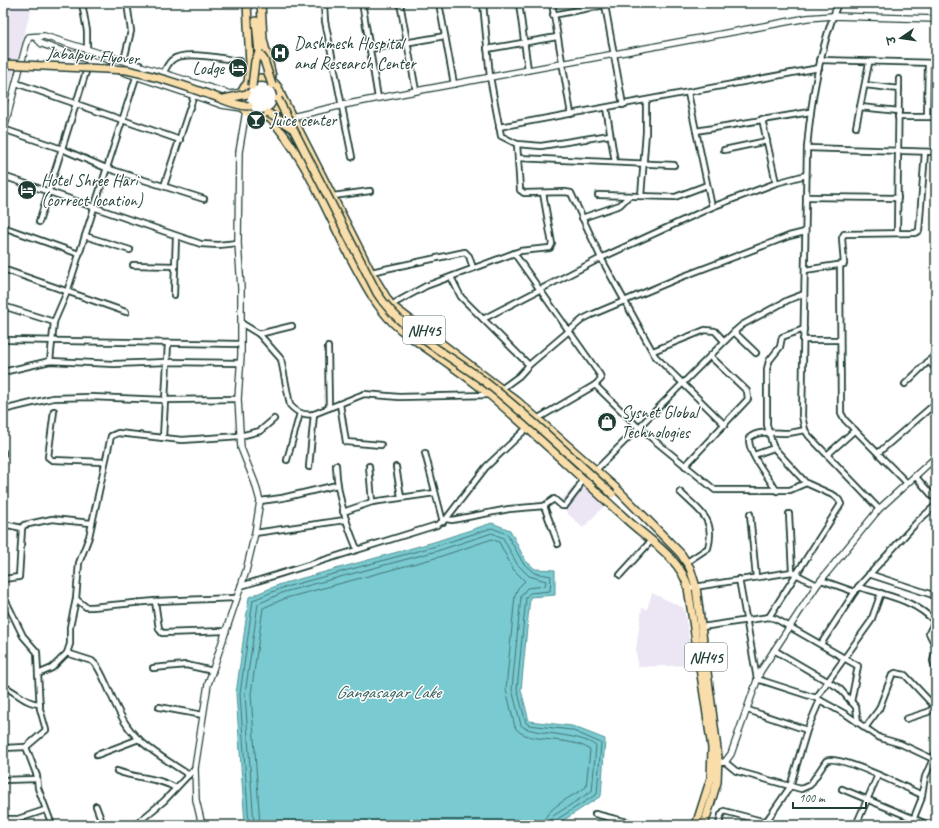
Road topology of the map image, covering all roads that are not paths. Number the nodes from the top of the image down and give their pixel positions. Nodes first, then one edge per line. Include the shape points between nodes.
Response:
1 (82, 3) edge
2 (127, 3) edge
3 (247, 3) edge
4 (256, 3) edge
5 (261, 3) edge
6 (400, 3) edge
7 (438, 3) edge
8 (483, 3) edge
9 (519, 3) edge
10 (552, 3) edge
11 (615, 3) edge
12 (838, 3) edge
13 (324, 5) dead end
14 (605, 5) junction
15 (363, 8) dead end
16 (553, 15) junction
17 (833, 16) junction
18 (936, 19) edge
19 (445, 36) junction
20 (35, 37) junction
21 (557, 37) junction
22 (406, 42) junction
23 (523, 44) junction
24 (370, 48) junction
25 (87, 49) junction
26 (487, 49) junction
27 (259, 53) junction
28 (614, 54) junction
29 (90, 59) junction
30 (124, 60) junction
31 (820, 60) junction
32 (240, 61) dead end
33 (869, 63) junction
34 (928, 63) junction
35 (3, 64) edge
36 (562, 64) junction
37 (936, 64) edge
38 (140, 65) junction
39 (819, 68) junction
40 (528, 70) junction
41 (163, 73) junction
42 (136, 77) junction
43 (490, 77) junction
44 (899, 79) dead end
45 (16, 83) junction
46 (273, 83) junction
47 (250, 84) junction
48 (454, 84) junction
49 (864, 85) junction
50 (899, 89) junction
51 (416, 91) junction
52 (245, 93) junction
53 (688, 93) junction
54 (194, 95) junction
55 (280, 97) junction
56 (378, 98) junction
57 (224, 99) junction
58 (646, 100) junction
59 (77, 104) junction
60 (343, 105) junction
61 (623, 105) junction
62 (860, 107) junction
63 (606, 108) junction
64 (246, 109) junction
65 (898, 111) junction
66 (810, 112) junction
67 (571, 114) junction
68 (268, 115) junction
69 (292, 117) junction
70 (898, 117) junction
71 (927, 117) junction
72 (936, 117) edge
73 (122, 119) junction
74 (762, 119) junction
75 (499, 127) junction
76 (856, 127) dead end
77 (292, 128) junction
78 (3, 130) edge
79 (696, 130) junction
80 (610, 135) junction
81 (180, 140) junction
82 (767, 141) junction
83 (517, 144) junction
84 (807, 148) junction
85 (62, 149) junction
86 (724, 150) dead end
87 (898, 151) junction
88 (925, 152) junction
89 (936, 152) edge
90 (352, 157) dead end
91 (518, 158) junction
92 (615, 162) junction
93 (644, 164) junction
94 (674, 165) dead end
95 (106, 168) junction
96 (806, 175) junction
97 (3, 176) edge
98 (776, 183) junction
99 (707, 185) junction
100 (164, 186) junction
101 (49, 191) junction
102 (370, 191) dead end
103 (543, 193) junction
104 (598, 195) dead end
105 (333, 196) junction
106 (629, 196) junction
107 (641, 196) junction
108 (806, 197) junction
109 (898, 198) junction
110 (204, 199) dead end
111 (94, 207) junction
112 (712, 207) junction
113 (582, 218) junction
114 (39, 222) dead end
115 (3, 227) edge
116 (806, 232) junction
117 (897, 233) junction
118 (85, 236) junction
119 (176, 237) junction
120 (238, 243) junction
121 (130, 250) dead end
122 (514, 253) junction
123 (79, 254) junction
124 (601, 258) junction
125 (133, 265) dead end
126 (175, 266) junction
127 (840, 266) junction
128 (473, 268) junction
129 (3, 269) edge
130 (805, 270) junction
131 (371, 272) junction
132 (451, 277) junction
133 (539, 290) junction
134 (67, 292) junction
135 (174, 294) dead end
136 (804, 294) junction
137 (625, 302) junction
138 (391, 305) junction
139 (3, 306) edge
140 (126, 312) dead end
141 (483, 319) junction
142 (54, 322) junction
143 (241, 323) junction
144 (292, 326) dead end
145 (804, 330) junction
146 (568, 332) junction
147 (734, 332) junction
148 (259, 334) junction
149 (8, 340) dead end
150 (804, 340) junction
151 (840, 340) junction
152 (50, 342) junction
153 (724, 342) junction
154 (168, 343) junction
155 (240, 344) junction
156 (328, 346) dead end
157 (653, 351) junction
158 (756, 353) dead end
159 (936, 354) edge
160 (710, 356) junction
161 (50, 361) junction
162 (928, 361) junction
163 (166, 362) junction
164 (240, 363) junction
165 (528, 365) junction
166 (936, 369) edge
167 (3, 372) edge
168 (683, 383) junction
169 (905, 384) dead end
170 (595, 385) junction
171 (502, 388) junction
172 (490, 395) junction
173 (238, 399) junction
174 (165, 400) junction
175 (936, 403) edge
176 (340, 404) junction
177 (329, 408) junction
178 (3, 410) edge
179 (54, 411) dead end
180 (300, 413) junction
181 (314, 414) junction
182 (274, 419) dead end
183 (537, 419) junction
184 (725, 425) junction
185 (638, 427) junction
186 (528, 428) junction
187 (805, 430) junction
188 (855, 430) junction
189 (769, 432) junction
190 (240, 436) junction
191 (163, 438) junction
192 (381, 445) dead end
193 (774, 448) junction
194 (425, 453) dead end
195 (878, 453) junction
196 (754, 455) junction
197 (827, 455) junction
198 (936, 456) edge
199 (288, 460) dead end
200 (104, 462) junction
201 (336, 465) dead end
202 (369, 466) dead end
203 (685, 466) junction
204 (308, 467) dead end
205 (396, 467) dead end
206 (594, 471) junction
207 (915, 476) junction
208 (584, 479) junction
209 (806, 482) junction
210 (907, 483) junction
211 (336, 485) junction
212 (777, 491) junction
213 (680, 492) dead end
214 (435, 493) junction
215 (612, 494) junction
216 (401, 497) junction
217 (936, 500) edge
218 (260, 501) junction
219 (372, 502) junction
220 (936, 505) edge
221 (544, 506) junction
222 (879, 509) junction
223 (636, 510) junction
224 (343, 512) junction
225 (750, 514) dead end
226 (790, 514) dead end
227 (626, 519) junction
228 (345, 520) junction
229 (444, 521) junction
230 (91, 523) junction
231 (3, 524) edge
232 (22, 528) junction
233 (255, 533) junction
234 (651, 541) junction
235 (558, 544) dead end
236 (357, 549) junction
237 (687, 562) junction
238 (794, 572) junction
239 (869, 574) junction
240 (620, 575) dead end
241 (756, 577) junction
242 (3, 579) edge
243 (739, 579) junction
244 (819, 583) junction
245 (241, 586) junction
246 (858, 587) junction
247 (692, 588) junction
248 (855, 592) junction
249 (881, 593) junction
250 (3, 595) edge
251 (936, 596) edge
252 (236, 598) junction
253 (76, 599) junction
254 (155, 600) junction
255 (769, 617) junction
256 (747, 620) junction
257 (935, 622) edge
258 (790, 626) junction
259 (702, 627) junction
260 (226, 631) junction
261 (821, 644) junction
262 (936, 648) edge
263 (774, 650) junction
264 (67, 653) junction
265 (844, 657) junction
266 (152, 668) dead end
267 (936, 669) edge
268 (212, 672) junction
269 (38, 674) junction
270 (757, 679) junction
271 (828, 679) junction
272 (3, 686) edge
273 (818, 699) junction
274 (851, 702) junction
275 (40, 704) junction
276 (936, 706) edge
277 (159, 707) dead end
278 (748, 710) junction
279 (203, 715) junction
280 (906, 719) dead end
281 (858, 723) junction
282 (865, 728) junction
283 (807, 730) junction
284 (139, 739) junction
285 (26, 747) junction
286 (3, 748) edge
287 (936, 752) edge
288 (97, 755) dead end
289 (933, 759) junction
290 (718, 763) junction
291 (195, 768) junction
292 (117, 771) dead end
293 (189, 775) junction
294 (878, 775) junction
295 (37, 779) junction
296 (3, 780) edge
297 (790, 787) junction
298 (176, 788) junction
299 (842, 789) dead end
300 (922, 795) junction
301 (868, 799) junction
302 (96, 806) dead end
303 (46, 810) junction
304 (595, 814) dead end
305 (3, 818) edge
306 (914, 819) junction
307 (52, 825) edge
308 (103, 825) edge
309 (134, 825) edge
310 (202, 825) edge
311 (639, 825) edge
312 (696, 825) edge
313 (704, 825) edge
314 (719, 825) edge
315 (856, 825) edge
316 (910, 825) edge
317 (930, 825) edge

1 - 25 street
2 - 30 street via 131,31
3 - 47 main road
4 - 27 main road
5 - 46 main road, NH45 via 263,39
6 - 22 street
7 - 19 street
8 - 26 street
9 - 23 street
10 - 16 street
11 - 14 street
12 - 17 street
13 - 60 street via 324,21
14 - 16 street
14 - 28 street
15 - 24 street
16 - 21 street
17 - 18 street
17 - 28 street via 807,18
17 - 31 street
19 - 22 street
19 - 48 street
20 - 25 street via 44,36
20 - 29 street via 42,44
20 - 45 street via 28,38
21 - 23 street
21 - 36 street
22 - 24 street
22 - 51 street
23 - 26 street
23 - 40 street
24 - 56 street
25 - 30 street
26 - 43 street
27 - 46 main road, bridge
27 - 47 main road, bridge
28 - 36 street
28 - 61 street
29 - 42 street
29 - 59 street
30 - 38 street
31 - 33 street
31 - 39 street
32 - 41 street via 196,56 180,57 171,60
33 - 34 street
33 - 49 street
34 - 37 street
34 - 71 street
35 - 57 main road, Jabalpur Flyover, bridge via 127,70
36 - 40 street
36 - 67 street
38 - 41 street
38 - 42 street
39 - 53 street
39 - 66 street
40 - 43 street
41 - 52 street via 230,94
42 - 54 street
42 - 73 street
43 - 48 street
43 - 75 street
44 - 50 street
45 - 59 street
45 - 78 street
46 - 47 main road
46 - 55 main road, NH45
47 - 52 main road, bridge
48 - 51 street
49 - 50 street
49 - 62 street
50 - 65 street
51 - 56 street
52 - 57 main road, bridge
52 - 64 main road
53 - 58 street
53 - 79 street
54 - 64 street
54 - 81 street
55 - 68 main road
55 - 69 main road, NH45
55 - 77 main road, bridge
56 - 60 street
57 - 64 main road, Jabalpur Flyover, bridge
58 - 61 street
58 - 93 street
59 - 73 street
59 - 85 street
60 - 69 street
60 - 90 street
61 - 63 street
62 - 65 street
62 - 76 street
63 - 67 street
63 - 80 street
64 - 68 main road, NH45
64 - 120 street via 239,152
65 - 70 street
66 - 74 street
66 - 84 street
67 - 75 street
68 - 77 main road, bridge
68 - 172 main road, NH45 via 283,132 301,161 374,301 399,328
69 - 105 main road, NH45
70 - 71 street
70 - 87 street
71 - 72 street
73 - 81 street
73 - 95 street
74 - 79 street
74 - 82 street
75 - 83 street via 501,136
77 - 215 main road, bridge via 384,305 398,319 513,405
78 - 85 street
79 - 99 street
80 - 83 street via 541,146
80 - 92 street
81 - 100 street
82 - 86 street
82 - 98 street
83 - 91 street
84 - 87 street
84 - 96 street
85 - 95 street
85 - 101 street
87 - 88 street
87 - 109 street
88 - 89 street
88 - 117 street via 921,227 917,232
91 - 92 street
91 - 103 street via 520,190
92 - 93 street
93 - 94 street
93 - 107 street
95 - 100 street
95 - 111 street
96 - 98 street
96 - 108 street
97 - 101 street
98 - 112 street
99 - 107 street via 675,197
99 - 112 street
100 - 110 street
101 - 111 street
101 - 114 street
102 - 105 street
103 - 113 street via 571,193
103 - 122 street via 552,247
104 - 106 street
105 - 131 main road, NH45
106 - 107 street
106 - 113 street via 620,205
108 - 109 street
108 - 116 street
109 - 117 street
111 - 118 street
111 - 119 street
112 - 124 street
113 - 124 street
115 - 123 street
116 - 130 street
116 - 137 street via 789,236 679,278
117 - 127 street via 844,234 842,238 845,262
118 - 121 street
118 - 123 street
119 - 120 street via 201,244
119 - 126 street
120 - 143 street
122 - 128 street
122 - 133 street
123 - 134 street
124 - 133 street
124 - 137 street
125 - 126 street
126 - 135 street
127 - 130 street
127 - 151 street
128 - 131 street via 465,252
128 - 132 street
129 - 134 street
130 - 136 street
131 - 138 main road, NH45
132 - 138 street via 420,289
132 - 141 street via 457,292
133 - 141 street
133 - 146 street
134 - 140 street
134 - 142 street
136 - 145 street
136 - 147 street via 788,300
137 - 146 street via 591,315
137 - 157 street
138 - 171 main road, NH45
139 - 142 street
141 - 165 street
142 - 152 street
143 - 148 street
143 - 155 street
144 - 148 street
145 - 150 street
145 - 189 street via 782,337 778,352 768,364 766,414
146 - 165 street
146 - 170 street via 600,376
147 - 153 street
147 - 158 street
148 - 180 street via 280,359 288,400
149 - 152 street
150 - 151 street
150 - 187 street via 802,416
151 - 188 street via 841,412
152 - 154 street
152 - 161 street
153 - 157 street via 715,331 705,330
153 - 160 street
154 - 155 street
154 - 163 street
155 - 164 street
156 - 177 street
157 - 168 street via 660,362
159 - 162 street
160 - 168 street
160 - 184 street via 749,395 747,402
161 - 163 street via 114,364
161 - 167 street
162 - 166 street
162 - 169 street
163 - 164 street
163 - 174 street
164 - 173 street
165 - 171 street via 519,376
168 - 184 street
168 - 185 street
170 - 183 street
170 - 185 street
171 - 172 street
171 - 183 main road, NH45
172 - 176 street via 399,397 369,394
172 - 186 main road, NH45
173 - 174 street
173 - 190 street
174 - 178 street via 53,398
174 - 191 street
175 - 195 street
176 - 177 street
176 - 192 street via 346,442
177 - 181 street
179 - 200 street via 48,457 52,460
180 - 181 street
180 - 199 street
181 - 204 street
182 - 190 street via 260,431
183 - 206 main road, NH45
184 - 203 street
185 - 203 street
185 - 206 street
186 - 208 main road, NH45
186 - 229 street via 486,467
187 - 189 street via 788,433
187 - 197 street
188 - 195 street
188 - 197 street
189 - 193 street
189 - 196 street via 750,436 749,442
190 - 191 street via 182,440
190 - 218 street via 243,454
191 - 200 street via 115,433 111,436
193 - 196 street
193 - 209 street
194 - 214 street
195 - 210 street
196 - 212 street
197 - 222 street
198 - 207 street
200 - 230 street
201 - 211 street
202 - 219 street
203 - 212 street via 715,490
205 - 216 street
206 - 208 street
206 - 223 main road, NH45
207 - 210 street
207 - 217 street
208 - 221 street via 565,506 554,499
208 - 227 main road, NH45
209 - 212 street via 790,490
209 - 238 street via 835,496 841,504
210 - 222 street
211 - 218 street
211 - 224 street
213 - 237 street via 706,517 710,528 708,548
214 - 216 street
214 - 229 street
215 - 223 main road
215 - 227 main road via 613,500
216 - 219 street
218 - 233 street
219 - 224 street
220 - 239 street
221 - 229 street via 509,509
221 - 235 street
222 - 244 street
223 - 237 main road, NH45
224 - 228 street
225 - 241 street
226 - 238 street
227 - 234 main road, NH45
228 - 233 street
228 - 236 street
229 - 236 street via 437,526
230 - 232 street via 52,520 24,525
230 - 253 street via 89,537 79,563
231 - 232 street
232 - 242 street via 19,577
233 - 245 street
234 - 240 street
234 - 247 main road, NH45 via 673,559
236 - 245 street
237 - 247 main road, NH45
238 - 241 street
238 - 244 street
238 - 255 street
239 - 246 street
239 - 251 street
241 - 243 street
243 - 247 street
243 - 256 street
244 - 248 street
244 - 258 street
245 - 252 street
246 - 248 street
246 - 249 street
247 - 259 main road, NH45
247 - 290 main road, NH45 via 710,732
248 - 261 street
249 - 257 street via 911,603
249 - 265 street via 871,621
250 - 269 street via 23,636 37,652
252 - 254 street
252 - 260 street
253 - 254 street via 86,607
253 - 264 street
254 - 260 street via 159,629 162,633
255 - 256 street
255 - 258 street
256 - 259 street
256 - 270 street
257 - 262 street via 929,633
258 - 261 street
258 - 263 street
259 - 290 main road, NH45
260 - 268 street
261 - 265 street
262 - 267 street via 933,662
263 - 270 street
263 - 271 street
264 - 269 street via 49,670
264 - 284 street via 97,666 115,706 127,726
265 - 271 street
265 - 274 street via 859,669
266 - 268 street via 186,665
268 - 279 street
269 - 275 street
270 - 273 street
270 - 278 street
271 - 273 street
271 - 274 street
272 - 275 street
273 - 281 street
273 - 283 street
274 - 281 street via 857,710
275 - 285 street via 46,730
276 - 280 street via 928,712
276 - 282 street via 905,675 895,673 892,674 879,709
277 - 279 street
278 - 283 street
278 - 290 street via 731,754
279 - 291 street
281 - 282 street
282 - 289 street via 880,738 901,744
283 - 297 street
284 - 288 street
284 - 293 street
285 - 286 street
285 - 295 street
287 - 289 street
289 - 300 street via 925,777
290 - 297 street
290 - 312 main road, NH45
290 - 313 main road, NH45 via 716,786
291 - 293 street
291 - 310 street via 196,800
292 - 298 street via 139,778 162,780
293 - 298 street
294 - 297 street via 832,758 826,761 807,787
294 - 300 street
294 - 301 street
295 - 296 street
295 - 303 street
297 - 314 street via 766,820 724,811
298 - 309 street
299 - 301 street
300 - 306 street
301 - 306 street
301 - 315 street
302 - 308 street
303 - 305 street via 18,819
303 - 307 street
304 - 311 street
306 - 316 street
306 - 317 street

